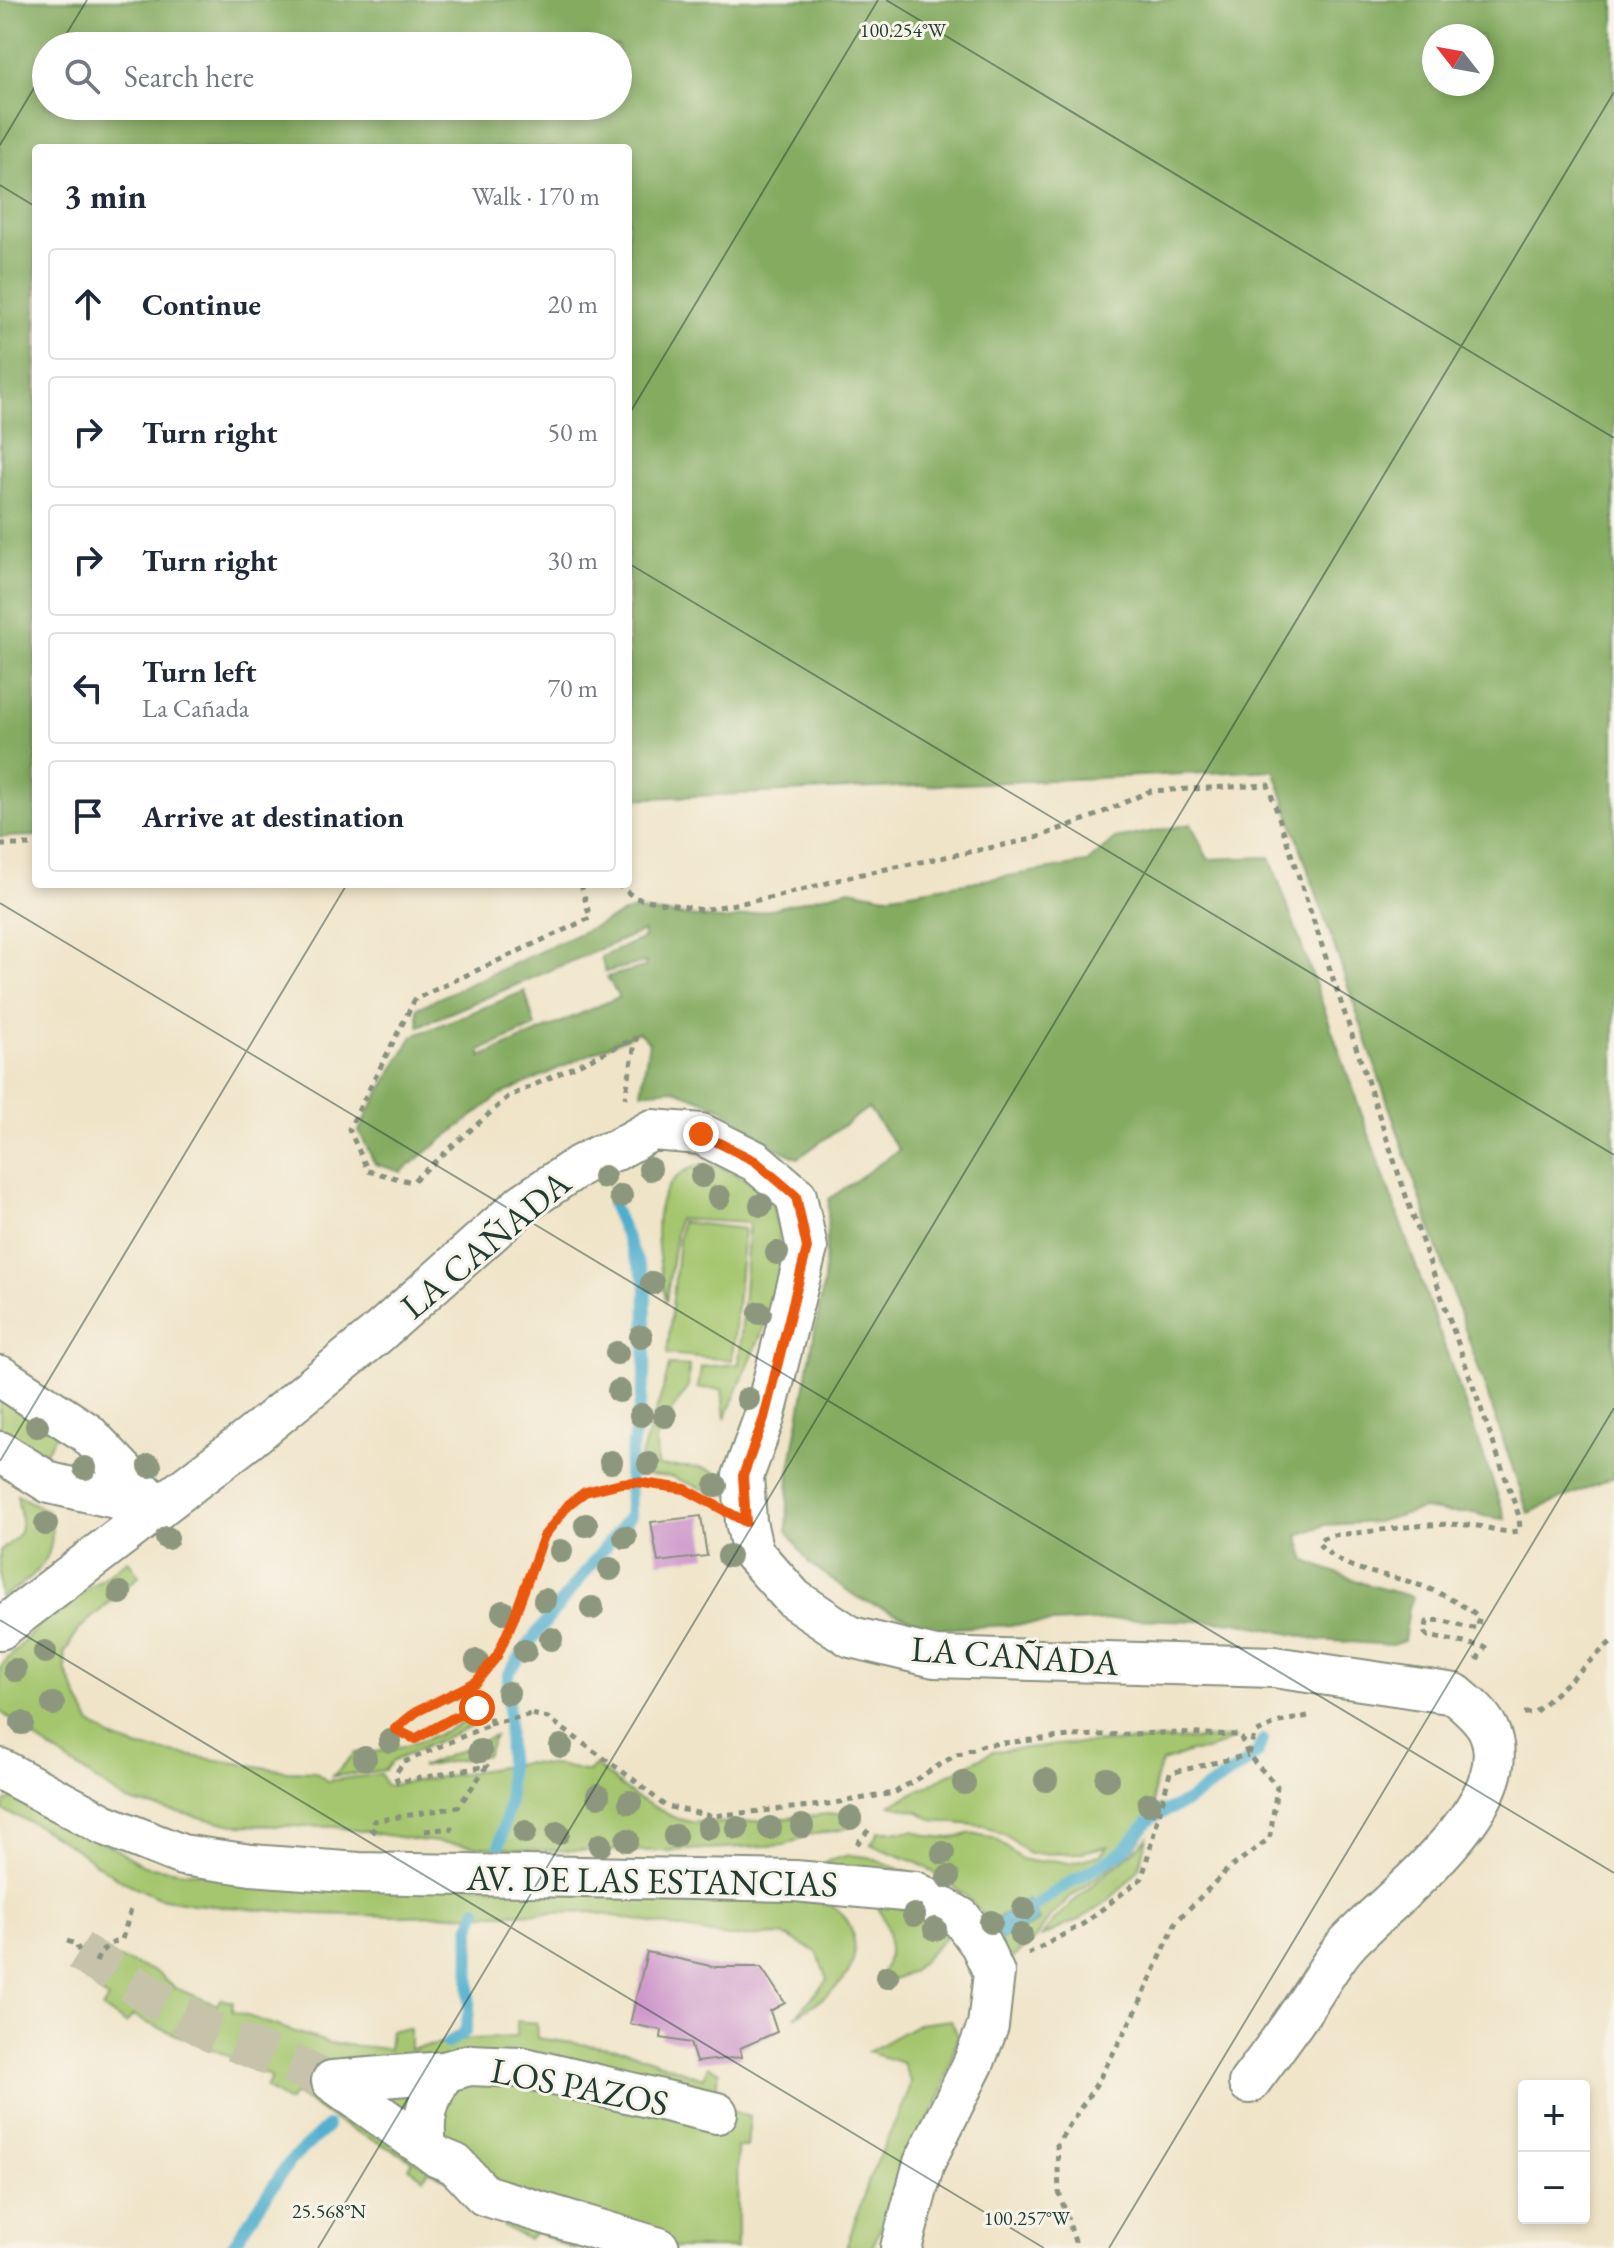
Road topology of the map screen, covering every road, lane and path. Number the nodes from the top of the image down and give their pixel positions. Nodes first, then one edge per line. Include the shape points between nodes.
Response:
1 (0, 845) edge
2 (32, 845) edge
3 (582, 888) edge
4 (622, 888) edge
5 (616, 1150) junction
6 (0, 1376) edge
7 (87, 1433) junction
8 (0, 1452) edge
9 (50, 1483) junction
10 (159, 1508) junction
11 (746, 1522) junction
12 (0, 1629) edge
13 (1614, 1639) edge
14 (1465, 1703) junction
15 (1312, 1715) dead end
16 (489, 1724) dead end
17 (1248, 1755) junction
18 (2, 1772) edge
19 (419, 1832) dead end
20 (386, 1833) dead end
21 (413, 1874) junction
22 (132, 1906) dead end
23 (67, 1941) dead end
24 (79, 1951) tunnel mouth
25 (96, 1962) dead end
26 (994, 1973) junction
27 (444, 2072) junction
28 (1249, 2083) dead end
29 (717, 2113) dead end
30 (426, 2148) junction
31 (659, 2248) edge
32 (901, 2248) edge
33 (1077, 2248) edge

1 - 2 path
3 - 5 path via 590,918 415,999 349,1129 368,1171 412,1182 508,1097 636,1038
4 - 14 path via 635,898 703,910 1033,839 1150,791 1268,785 1520,1530 1430,1523 1333,1535 1318,1543 1349,1567 1426,1588 1479,1618 1478,1628 1442,1619 1425,1626 1428,1636 1485,1647
5 - 10 street, LA CAÑADA via 579,1166 524,1203 376,1335
5 - 11 street, LA CAÑADA via 652,1130 701,1134 755,1161 796,1196 807,1248 764,1418 743,1476
6 - 7 street
7 - 9 street
7 - 10 street
8 - 9 street
9 - 10 street
10 - 12 street, LA CAÑADA
11 - 14 street, LA CAÑADA via 753,1553 794,1599 851,1637 935,1657 1274,1667
11 - 20 path via 685,1489 636,1482 585,1492 569,1504 544,1536 497,1656 476,1682 416,1712 395,1729 415,1739 477,1708 490,1713 491,1724 404,1762 395,1774 398,1782 487,1766 458,1807 374,1821 371,1829
13 - 14 path via 1534,1713
14 - 28 street via 1489,1730 1495,1754 1469,1821 1346,1945
15 - 17 path via 1255,1733
16 - 17 path, bridge via 532,1714 548,1718 665,1806 711,1816 894,1793 954,1756 984,1745 1101,1735 1240,1735
17 - 26 path via 1170,1773 1142,1878 1083,1924
17 - 33 path via 1277,1786 1270,1838 1226,1871 1176,1922 1137,2009 1057,2144 1059,2192
18 - 21 street, AV. DE LAS ESTANCIAS via 103,1824 182,1855 251,1865
19 - 21 path via 451,1828
21 - 26 street, AV. DE LAS ESTANCIAS via 795,1881 915,1892 961,1918
22 - 25 path via 122,1939 98,1953
23 - 24 path
26 - 32 street via 988,2026 924,2163
27 - 29 street, LOS PAZOS via 469,2065 520,2067
27 - 30 street, LOS PAZOS via 423,2124
27 - 30 street, LOS PAZOS via 332,2081
30 - 31 street, LOS PAZOS via 455,2164 484,2195

